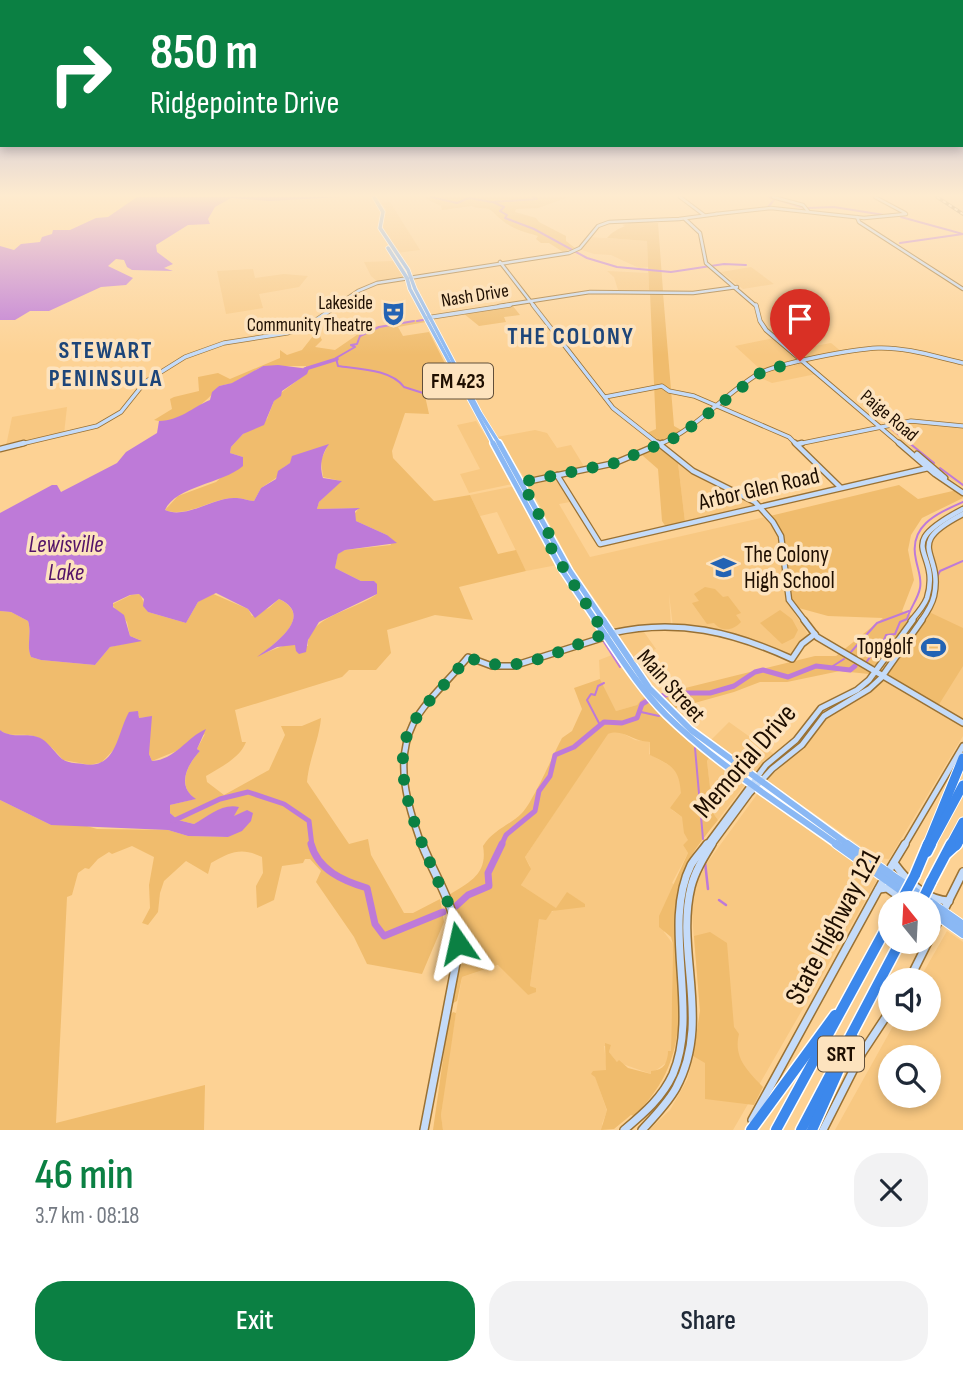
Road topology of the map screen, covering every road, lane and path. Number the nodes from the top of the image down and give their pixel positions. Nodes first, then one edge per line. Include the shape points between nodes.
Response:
1 (389, 250) edge
2 (394, 250) edge
3 (577, 250) edge
4 (703, 250) edge
5 (904, 250) edge
6 (500, 262) junction
7 (397, 263) junction
8 (405, 266) junction
9 (712, 268) junction
10 (721, 276) junction
11 (409, 277) junction
12 (729, 280) junction
13 (737, 287) junction
14 (963, 289) edge
15 (529, 300) junction
16 (428, 317) junction
17 (804, 361) junction
18 (963, 364) edge
19 (605, 397) junction
20 (720, 407) junction
21 (882, 426) junction
22 (963, 426) edge
23 (797, 444) junction
24 (659, 446) junction
25 (0, 449) edge
26 (928, 468) junction
27 (557, 476) junction
28 (520, 484) junction
29 (841, 488) junction
30 (963, 491) edge
31 (759, 506) junction
32 (963, 511) edge
33 (548, 537) joint
34 (815, 634) junction
35 (608, 635) junction
36 (878, 674) junction
37 (963, 723) edge
38 (963, 746) edge
39 (963, 758) edge
40 (755, 783) junction
41 (963, 785) edge
42 (794, 814) junction
43 (811, 817) junction
44 (963, 822) edge
45 (963, 835) edge
46 (946, 853) junction
47 (894, 862) junction
48 (963, 872) edge
49 (887, 875) junction
50 (915, 875) junction
51 (878, 889) junction
52 (891, 891) edge
53 (906, 891) edge
54 (906, 891) edge
55 (910, 891) edge
56 (927, 891) edge
57 (949, 901) junction
58 (942, 914) joint
59 (684, 927) junction
60 (942, 929) edge
61 (961, 930) edge
62 (878, 943) edge
63 (894, 954) edge
64 (844, 1004) junction
65 (862, 1014) junction
66 (878, 1029) edge
67 (427, 1127) edge
68 (624, 1130) edge
69 (642, 1130) edge
70 (749, 1130) edge
71 (776, 1130) edge
72 (801, 1130) edge
73 (811, 1130) edge
74 (823, 1130) edge

1 - 7 main road, Main Street / FM 423
2 - 8 main road, Main Street / FM 423
3 - 6 street
4 - 9 street
5 - 14 street
6 - 11 street
6 - 15 street
7 - 8 main road
7 - 11 main road, Main Street / FM 423
8 - 11 main road, Main Street / FM 423
9 - 10 street, Paige Road
9 - 12 street, Paige Road
10 - 12 street
10 - 13 street, Paige Road
11 - 16 main road, Main Street / FM 423
11 - 25 street via 358,291 299,330 230,342 185,356 145,382 121,412 97,426
12 - 13 street, Paige Road
13 - 15 street, Nash Drive via 693,293 601,291
13 - 17 street, Paige Road via 756,305 762,326
15 - 16 street, Nash Drive
15 - 19 street
16 - 28 main road, Main Street / FM 423
17 - 18 street via 895,351
17 - 20 street via 767,370
17 - 21 street, Paige Road
19 - 20 street via 662,386
19 - 24 street
20 - 23 street
20 - 24 street via 688,434
21 - 22 street via 916,421
21 - 23 street
21 - 26 street, Paige Road
21 - 30 street, Paige Road
23 - 29 street
24 - 27 street via 601,467
24 - 31 street via 693,471
26 - 29 street, Arbor Glen Road
26 - 30 street, Paige Road
27 - 28 street
27 - 31 street, Arbor Glen Road via 599,544
28 - 33 main road, Main Street / FM 423
29 - 31 street, Arbor Glen Road
31 - 34 street via 781,536 789,600
32 - 36 street, Memorial Drive via 939,523 928,541 931,573 925,608
33 - 35 main road, Main Street / FM 423 via 566,576
34 - 35 street via 792,659 724,633 644,627
34 - 36 street
35 - 40 main road, Main Street / FM 423 via 677,725
35 - 67 street via 513,666 492,666 468,657 414,722 404,744 402,759 414,821 452,909 458,935
36 - 37 street
36 - 40 street, Memorial Drive via 850,696 821,708 806,732
38 - 47 street, State Highway 121
39 - 50 highway
40 - 42 main road, Main Street / FM 423
40 - 43 main road, Main Street / FM 423
40 - 59 street, Memorial Drive via 699,852 687,874 681,898
41 - 50 highway
42 - 43 main road
42 - 49 main road, Main Street / FM 423
43 - 49 main road, Main Street / FM 423
44 - 46 highway
45 - 46 highway
46 - 56 highway, bridge
47 - 49 street, State Highway 121
47 - 57 street via 935,899
48 - 57 street
49 - 51 street, State Highway 121
49 - 54 main road, FM 423
49 - 55 main road, FM 423
50 - 53 highway, bridge
51 - 52 street
51 - 70 street, State Highway 121
57 - 58 street
58 - 61 main road
59 - 68 street, Memorial Drive via 685,1016 677,1059 653,1105
59 - 69 street, Memorial Drive via 694,1009 692,1044 675,1091
60 - 61 street
62 - 64 highway, SRT
63 - 65 highway, SRT
64 - 70 highway
64 - 71 highway, SRT
65 - 72 highway, SRT
65 - 73 highway
66 - 74 street

